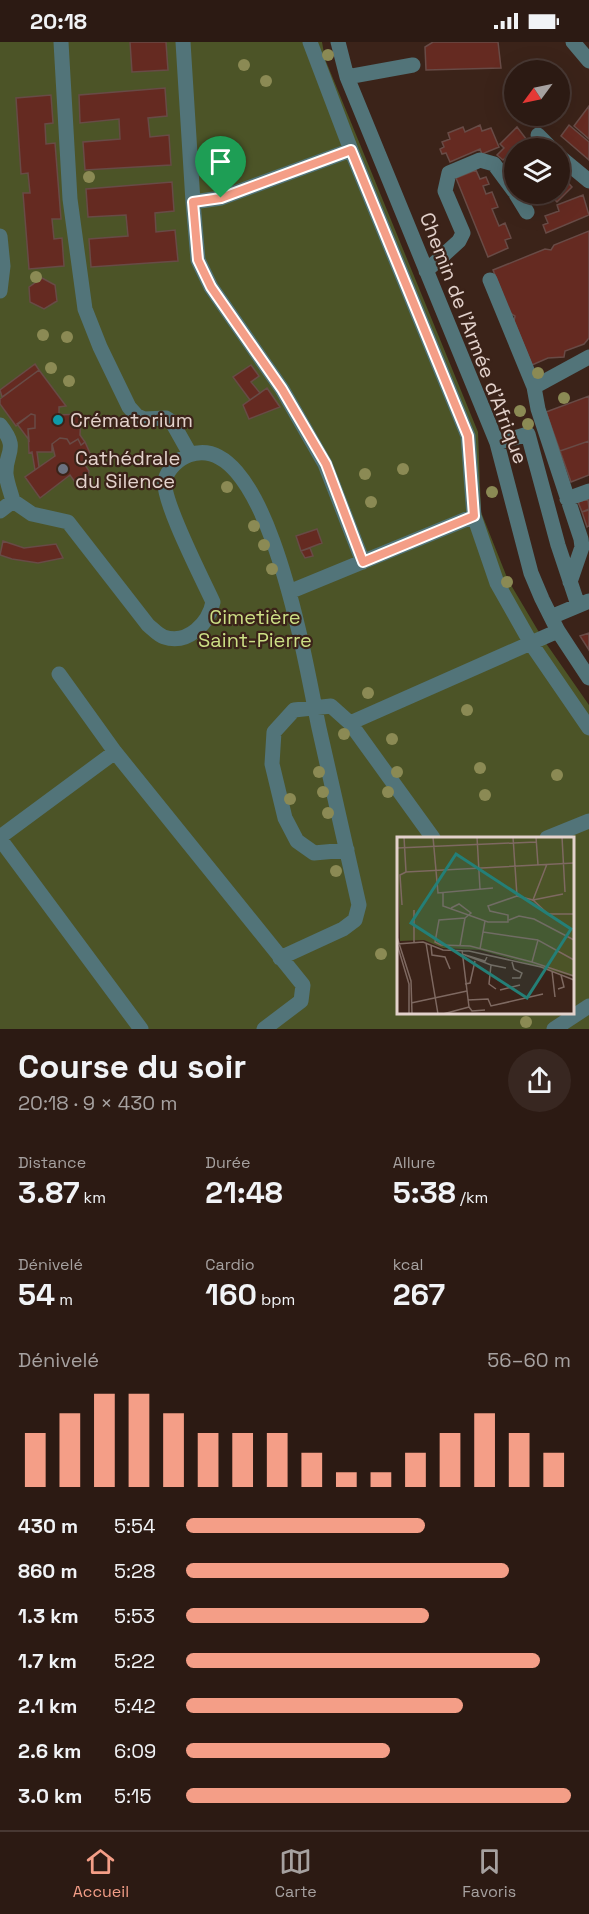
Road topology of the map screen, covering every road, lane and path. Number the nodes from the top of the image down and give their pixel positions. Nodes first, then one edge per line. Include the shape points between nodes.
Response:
1 (61, 42) edge
2 (183, 42) edge
3 (310, 42) edge
4 (338, 42) edge
5 (573, 42) edge
6 (589, 61) edge
7 (413, 65) dead end
8 (347, 76) junction
9 (538, 135) dead end
10 (541, 138) edge
11 (351, 150) junction
12 (570, 165) edge
13 (504, 177) edge
14 (589, 181) edge
15 (193, 202) junction
16 (522, 204) edge
17 (527, 212) dead end
18 (0, 236) edge
19 (426, 271) junction
20 (490, 280) dead end
21 (0, 291) edge
22 (589, 357) edge
23 (534, 387) junction
24 (0, 425) edge
25 (497, 443) junction
26 (190, 454) junction
27 (589, 491) edge
28 (567, 499) junction
29 (13, 501) junction
30 (0, 511) edge
31 (474, 516) junction
32 (363, 562) junction
33 (570, 582) junction
34 (289, 592) junction
35 (584, 603) edge
36 (551, 617) junction
37 (558, 631) junction
38 (532, 645) junction
39 (59, 674) dead end
40 (589, 678) edge
41 (314, 706) junction
42 (350, 723) junction
43 (589, 728) edge
44 (115, 752) junction
45 (589, 821) edge
46 (432, 837) edge
47 (549, 837) edge
48 (0, 838) edge
49 (347, 850) junction
50 (280, 958) junction
51 (589, 1006) edge
52 (141, 1029) edge
53 (264, 1029) edge
54 (554, 1029) edge

1 - 26 street via 70,199 85,309 129,408 144,419 166,418
2 - 15 street
3 - 11 street
4 - 8 street, Chemin de l'Armée d'Afrique
5 - 6 street
7 - 8 street
8 - 19 street, Chemin de l'Armée d'Afrique
9 - 10 street
11 - 15 street via 221,198
11 - 31 street via 468,436
12 - 14 street
13 - 19 street via 494,164 480,160 449,173 445,191 463,233
15 - 32 street via 198,260 211,287 282,389 326,464
16 - 17 street
18 - 21 street
19 - 25 street, Chemin de l'Armée d'Afrique
20 - 23 street
22 - 23 street
23 - 28 street
24 - 29 street via 9,436 11,454 6,472
25 - 33 street via 528,434
25 - 36 street, Chemin de l'Armée d'Afrique via 531,573
26 - 29 street via 169,470 164,482 168,502 213,602 203,626 173,639 161,637 148,625 68,522 32,514
26 - 34 street via 209,451 224,459 238,474 271,534
27 - 28 street
28 - 33 street via 582,547
29 - 30 street
31 - 32 street
31 - 38 street via 497,583
32 - 34 street
33 - 35 street
34 - 41 street
35 - 36 street
36 - 37 street, Chemin de l'Armée d'Afrique
37 - 38 street
37 - 40 street, Chemin de l'Armée d'Afrique
38 - 42 street
38 - 43 street
39 - 44 street
41 - 42 street via 331,706
41 - 49 street
41 - 49 street via 294,710 274,732 272,764 285,818 297,841 314,853
42 - 46 street
44 - 48 street
44 - 50 street
45 - 47 street
48 - 52 street
49 - 50 street via 359,905 355,920 344,929
50 - 53 street via 303,985 301,1001
51 - 54 street

